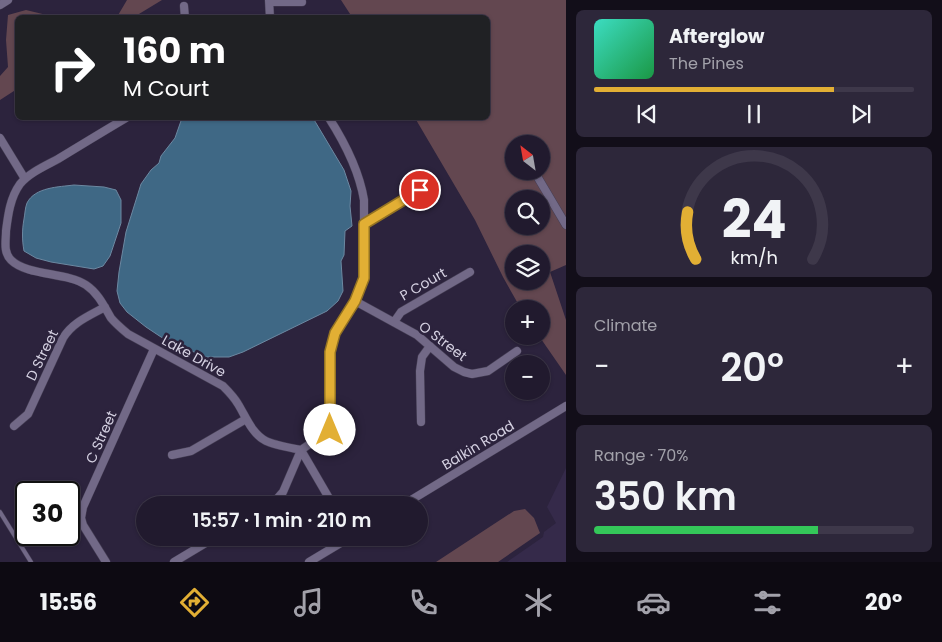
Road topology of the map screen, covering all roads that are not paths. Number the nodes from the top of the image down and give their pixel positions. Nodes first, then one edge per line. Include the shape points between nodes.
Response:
1 (8, 0) edge
2 (270, 1) edge
3 (302, 2) dead end
4 (0, 4) edge
5 (184, 6) dead end
6 (185, 15) edge
7 (270, 15) edge
8 (117, 120) edge
9 (332, 120) edge
10 (0, 138) edge
11 (25, 179) junction
12 (539, 180) edge
13 (420, 190) dead end
14 (4, 213) edge
15 (364, 224) junction
16 (566, 225) edge
17 (8, 256) junction
18 (0, 261) edge
19 (470, 272) dead end
20 (355, 301) junction
21 (105, 307) junction
22 (394, 322) junction
23 (430, 346) junction
24 (154, 349) junction
25 (517, 351) dead end
26 (566, 406) edge
27 (246, 419) junction
28 (421, 422) dead end
29 (14, 426) dead end
30 (301, 450) junction
31 (172, 455) dead end
32 (280, 496) edge
33 (328, 496) edge
34 (417, 496) edge
35 (0, 512) edge
36 (201, 546) edge
37 (336, 546) edge
38 (31, 562) edge
39 (106, 562) edge
40 (174, 562) edge
41 (309, 562) edge

1 - 4 street
2 - 3 street
2 - 7 street
5 - 6 street
8 - 11 street
9 - 15 street via 351,156 362,188
10 - 11 street
11 - 14 street
12 - 16 street
13 - 15 street
14 - 17 street
15 - 20 street via 364,278
17 - 18 street
17 - 21 street, Lake Drive via 16,264 32,270 80,282 96,294
19 - 22 street, P Court via 400,312
20 - 22 street, O Street
20 - 30 street via 335,333 330,352 330,430
21 - 24 street, Lake Drive via 120,328
21 - 29 street, D Street via 69,329 28,414
22 - 23 street, O Street via 417,334
23 - 25 street, O Street via 454,367 472,374 488,371
23 - 28 street via 422,357 420,371
24 - 27 street, Lake Drive via 223,386
24 - 39 street, C Street via 81,513 83,525
26 - 34 street, Balkin Road
27 - 30 street, Lake Drive via 267,442
27 - 31 street via 191,451
30 - 32 street
30 - 33 street
35 - 38 lane
36 - 40 street
37 - 41 street

